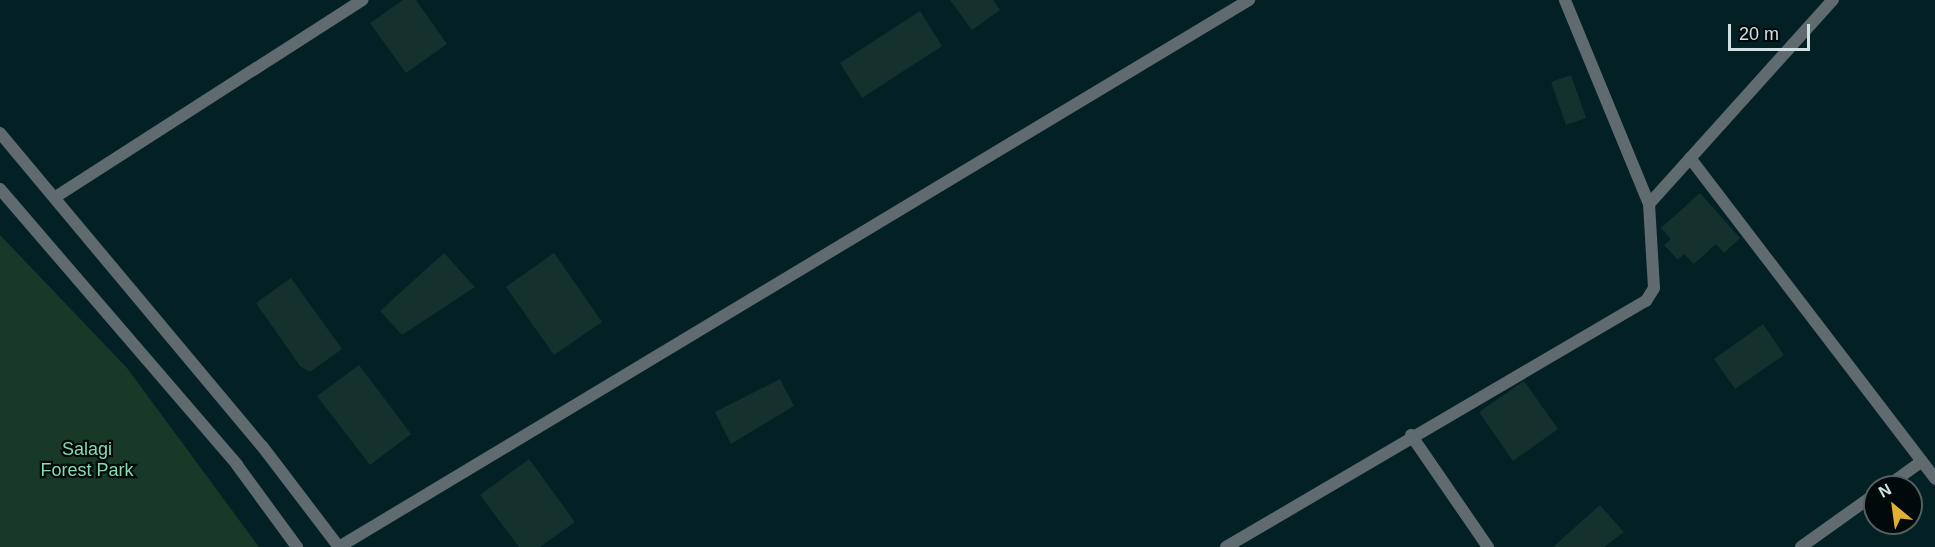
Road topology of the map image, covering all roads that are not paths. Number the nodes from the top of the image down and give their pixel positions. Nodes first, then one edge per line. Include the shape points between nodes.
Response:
1 (362, 0) edge
2 (1249, 0) edge
3 (1565, 0) edge
4 (1833, 0) edge
5 (0, 133) edge
6 (1690, 158) junction
7 (0, 189) edge
8 (57, 196) junction
9 (1649, 204) junction
10 (1411, 435) junction
11 (1922, 461) junction
12 (1903, 475) edge
13 (1935, 479) edge
14 (1863, 503) edge
15 (297, 547) edge
16 (339, 547) edge
17 (1226, 547) edge
18 (1488, 547) edge
19 (1801, 547) edge

1 - 8 street
2 - 16 street
3 - 9 street
4 - 6 street
5 - 8 street
6 - 9 street
6 - 11 street
7 - 15 street via 237,465
8 - 16 street via 262,446
9 - 10 street via 1654,288 1646,301
10 - 17 street
10 - 18 street
11 - 12 street
11 - 13 street
14 - 19 street

